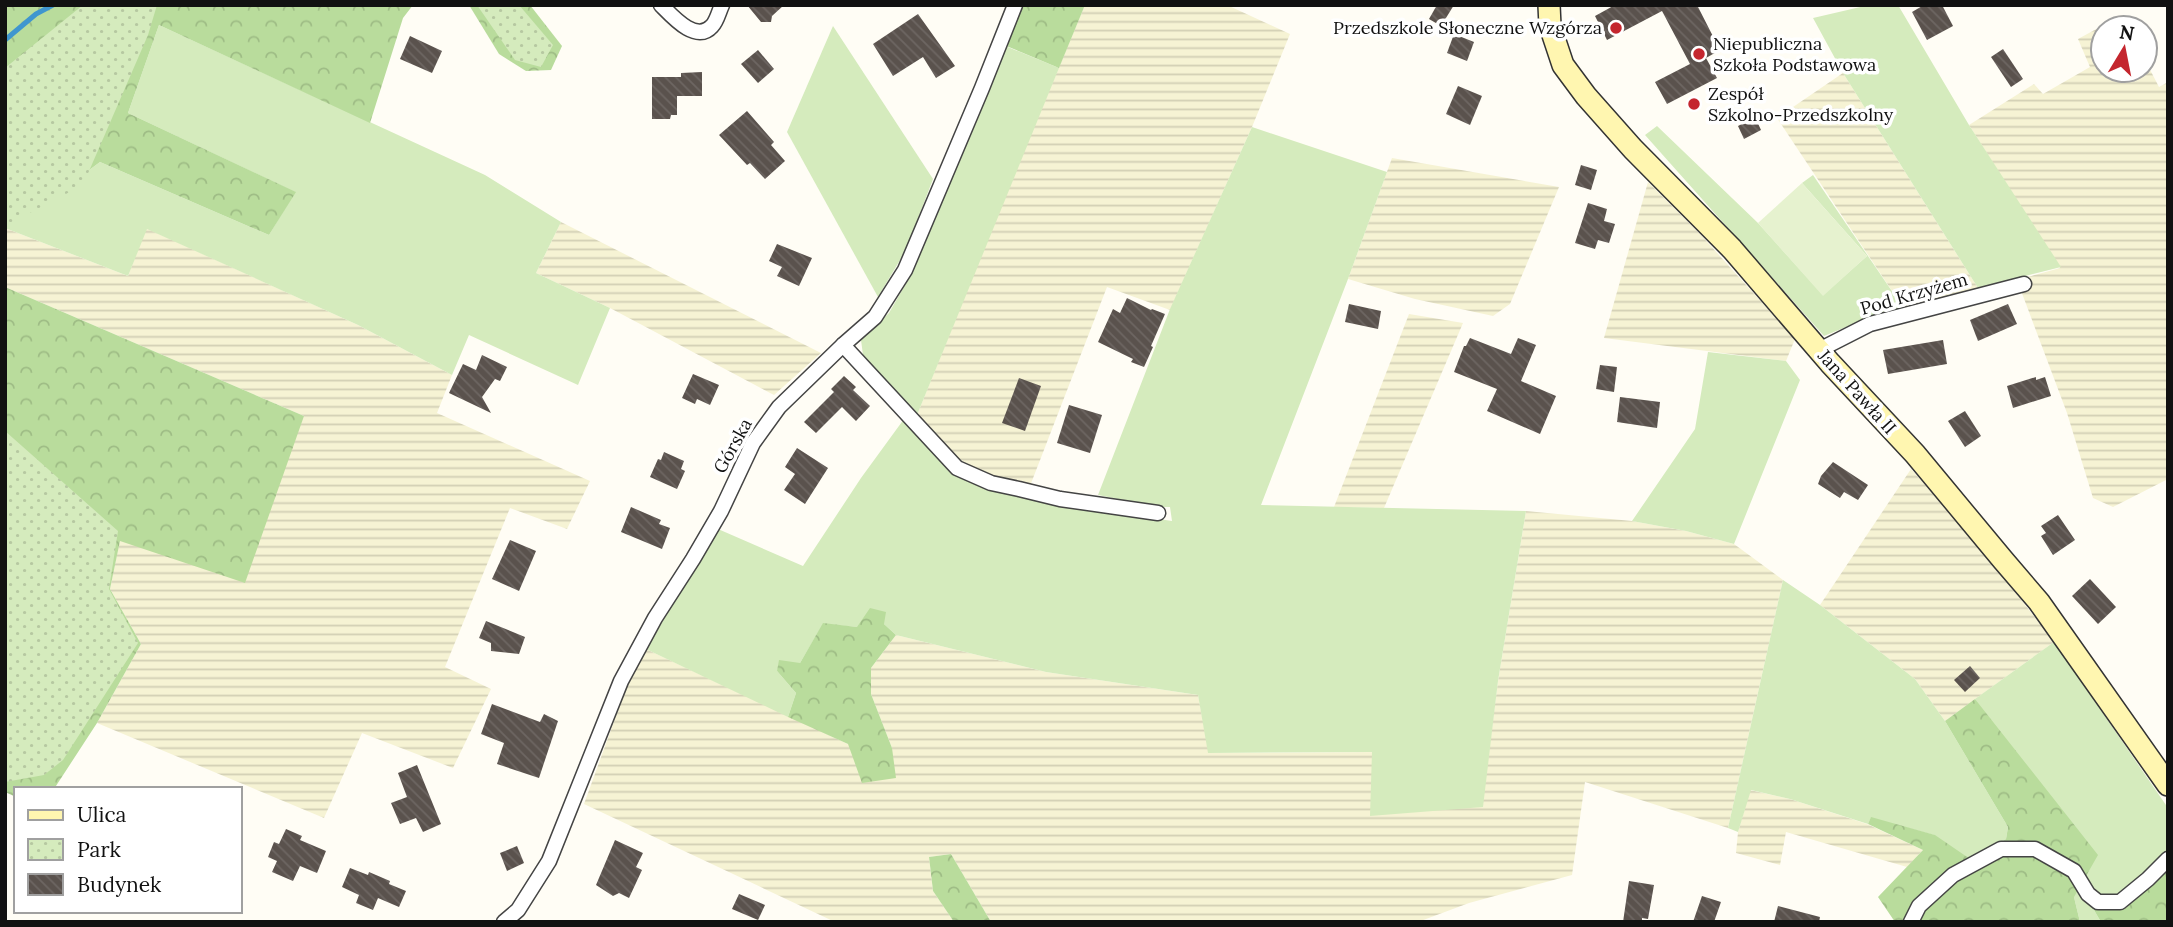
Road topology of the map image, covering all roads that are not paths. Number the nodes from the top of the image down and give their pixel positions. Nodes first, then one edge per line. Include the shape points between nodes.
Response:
1 (661, 5) edge
2 (722, 5) edge
3 (1015, 5) edge
4 (1549, 5) edge
5 (2024, 284) dead end
6 (843, 345) junction
7 (1819, 350) junction
8 (1157, 513) dead end
9 (2168, 785) edge
10 (2168, 859) edge
11 (504, 922) edge
12 (1911, 922) edge

1 - 2 street via 683,26 703,31 712,27
3 - 6 street, Górska via 905,270 875,317
4 - 7 street, Jana Pawła II via 1550,26 1563,65 1586,96 1732,249
5 - 7 street, Pod Krzyżem via 1870,324
6 - 8 street via 957,468 991,483 1060,499
6 - 11 street, Górska via 779,407 753,443 720,511 621,681 550,861 518,910
7 - 9 street, Jana Pawła II via 2039,602
10 - 12 street via 2120,902 2098,902 2074,871 2035,849 2001,849 1953,875 1919,906

